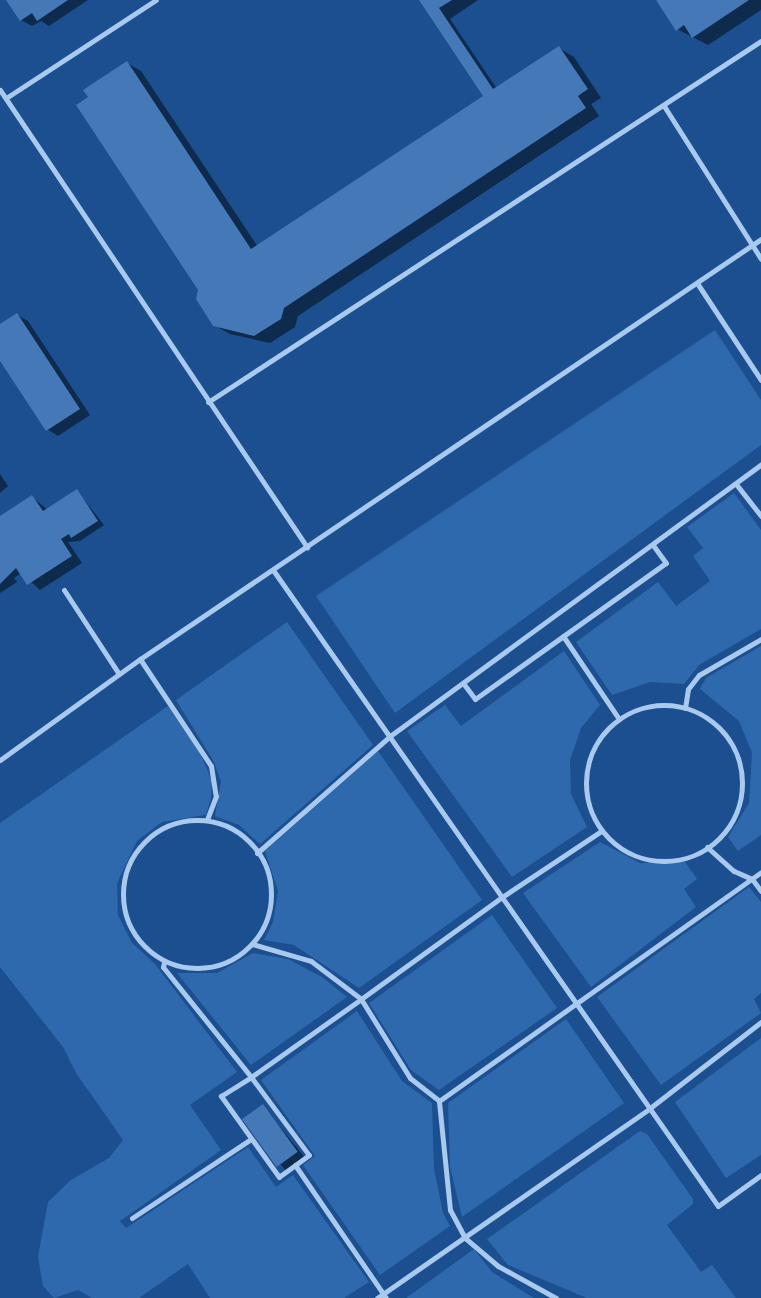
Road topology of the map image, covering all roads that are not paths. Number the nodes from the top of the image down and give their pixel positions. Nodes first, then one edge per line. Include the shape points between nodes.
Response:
1 (156, 0) edge
2 (761, 41) edge
3 (0, 90) edge
4 (6, 99) junction
5 (664, 106) junction
6 (761, 239) edge
7 (752, 245) junction
8 (761, 259) edge
9 (696, 283) junction
10 (761, 380) edge
11 (208, 402) junction
12 (761, 464) edge
13 (736, 484) junction
14 (761, 516) edge
15 (653, 545) junction
16 (307, 547) junction
17 (273, 570) junction
18 (64, 590) dead end
19 (563, 636) junction
20 (761, 639) edge
21 (140, 659) junction
22 (118, 674) junction
23 (463, 682) junction
24 (685, 708) junction
25 (619, 719) junction
26 (390, 736) junction
27 (0, 760) edge
28 (207, 819) junction
29 (600, 832) junction
30 (707, 847) junction
31 (257, 853) junction
32 (761, 872) edge
33 (752, 879) junction
34 (761, 891) edge
35 (502, 897) junction
36 (252, 944) junction
37 (164, 962) junction
38 (361, 999) junction
39 (577, 1004) junction
40 (761, 1022) edge
41 (251, 1077) junction
42 (439, 1101) junction
43 (650, 1108) junction
44 (251, 1139) junction
45 (295, 1165) junction
46 (761, 1175) edge
47 (132, 1218) dead end
48 (466, 1238) junction
49 (385, 1296) edge
50 (377, 1298) edge
51 (556, 1298) edge

1 - 4 lane
2 - 5 lane
3 - 4 lane
4 - 11 lane
5 - 7 lane
5 - 11 lane
6 - 7 lane
7 - 8 lane
7 - 9 lane
9 - 10 lane
9 - 16 lane
11 - 16 lane
12 - 13 lane
13 - 14 lane
13 - 15 lane
15 - 19 lane via 666,562
15 - 23 lane
16 - 17 lane
17 - 21 lane
17 - 26 lane
18 - 22 lane
19 - 23 lane via 475,699
19 - 25 lane
20 - 24 lane via 699,675 688,689
21 - 22 lane
21 - 28 lane via 211,766 216,796
22 - 27 lane
23 - 26 lane
24 - 25 lane via 662,704
24 - 30 lane via 716,723 735,747 743,778 736,816
25 - 29 lane via 604,732 585,774 588,805
26 - 31 lane
26 - 35 lane
28 - 31 lane via 233,829
28 - 37 lane via 162,828 135,852 124,876 126,919 138,941
29 - 30 lane via 639,858 671,861
29 - 35 lane
30 - 33 lane via 734,871
31 - 36 lane via 267,868 272,894 266,922
32 - 33 lane
33 - 34 lane
33 - 39 lane
35 - 38 lane
35 - 39 lane
36 - 37 lane via 215,967 189,969
36 - 38 lane via 311,961
37 - 41 lane via 163,967
38 - 41 lane
38 - 42 lane via 410,1077
39 - 42 lane
39 - 43 lane
40 - 43 lane
41 - 44 lane via 221,1096
41 - 45 lane via 309,1154
42 - 48 lane via 450,1210
43 - 46 lane via 718,1206
43 - 48 lane
44 - 45 lane via 279,1177
44 - 47 lane
45 - 49 lane
48 - 49 lane
48 - 51 lane via 498,1266
49 - 50 lane

